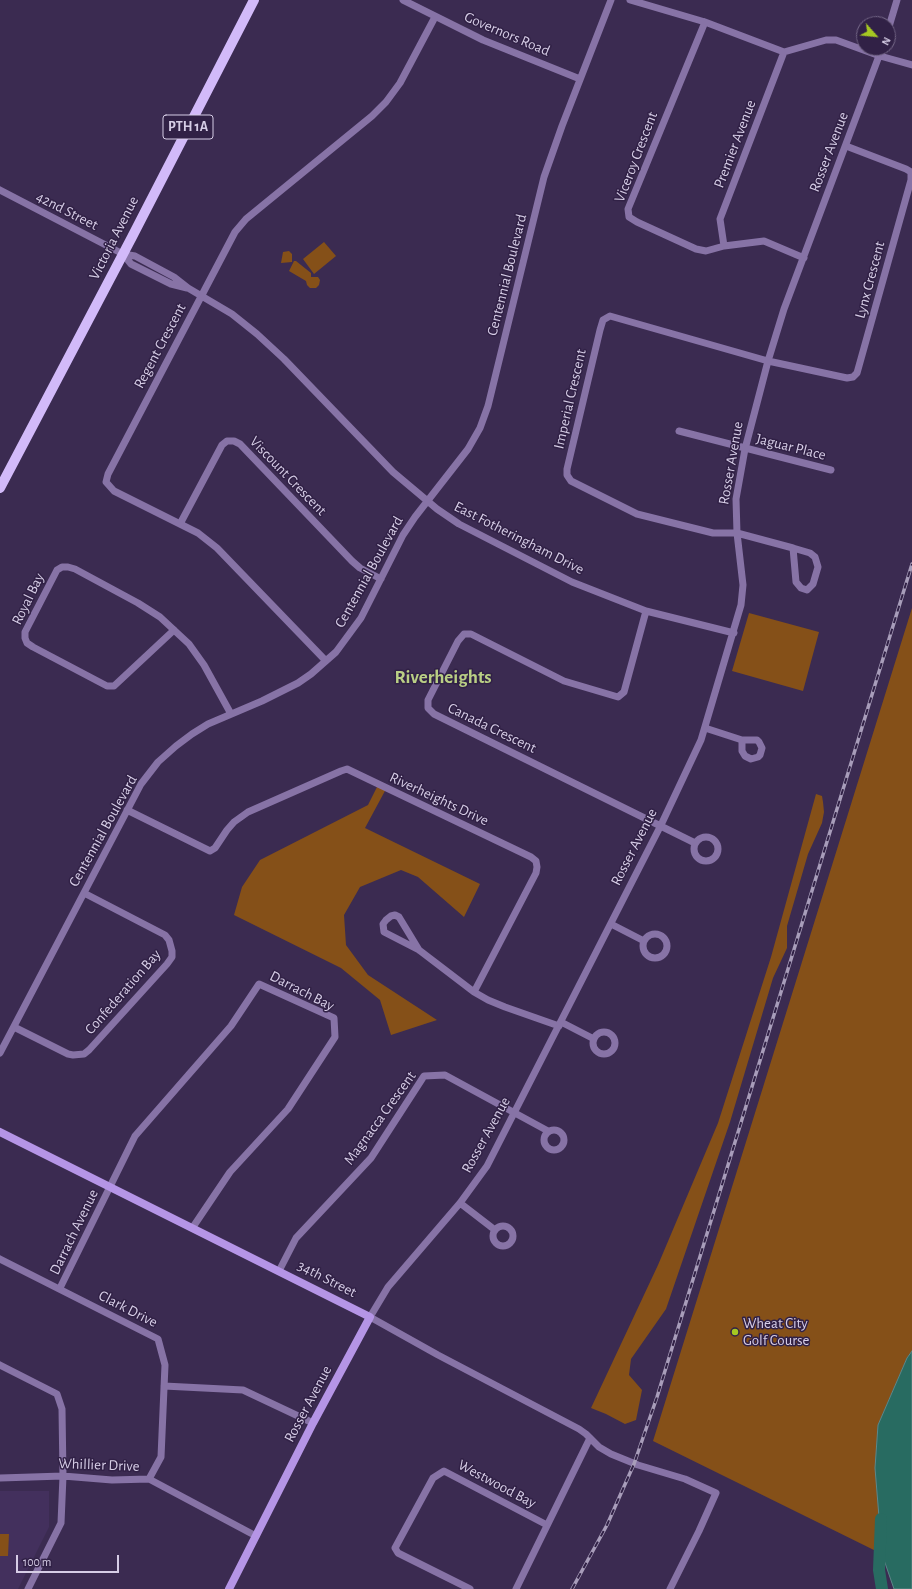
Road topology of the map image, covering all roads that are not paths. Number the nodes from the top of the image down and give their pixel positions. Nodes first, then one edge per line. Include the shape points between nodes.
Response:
1 (254, 0) edge
2 (403, 0) edge
3 (611, 0) edge
4 (630, 0) edge
5 (897, 0) edge
6 (892, 16) edge
7 (435, 17) junction
8 (704, 22) junction
9 (856, 47) edge
10 (784, 52) junction
11 (880, 56) joint
12 (912, 65) edge
13 (580, 79) junction
14 (846, 146) junction
15 (0, 190) edge
16 (724, 246) junction
17 (123, 254) junction
18 (804, 258) junction
19 (201, 295) junction
20 (768, 361) junction
21 (680, 431) dead end
22 (745, 449) junction
23 (831, 470) dead end
24 (0, 488) edge
25 (426, 501) junction
26 (180, 524) junction
27 (737, 532) junction
28 (793, 548) junction
29 (381, 580) junction
30 (646, 611) junction
31 (174, 630) junction
32 (734, 633) junction
33 (326, 661) junction
34 (231, 714) junction
35 (705, 728) junction
36 (742, 740) dead end
37 (127, 810) junction
38 (661, 825) junction
39 (695, 843) dead end
40 (84, 893) junction
41 (610, 924) junction
42 (644, 941) dead end
43 (419, 950) junction
44 (474, 992) junction
45 (560, 1024) junction
46 (14, 1027) junction
47 (594, 1038) dead end
48 (0, 1053) edge
49 (515, 1112) junction
50 (548, 1131) dead end
51 (0, 1132) edge
52 (110, 1187) junction
53 (460, 1203) junction
54 (193, 1227) junction
55 (495, 1230) dead end
56 (0, 1259) edge
57 (279, 1271) junction
58 (60, 1288) junction
59 (370, 1317) junction
60 (0, 1365) edge
61 (164, 1386) junction
62 (313, 1423) junction
63 (590, 1438) junction
64 (63, 1476) junction
65 (0, 1478) edge
66 (149, 1479) junction
67 (547, 1525) junction
68 (256, 1536) junction
69 (28, 1589) edge
70 (229, 1589) edge
71 (470, 1589) edge
72 (516, 1589) edge
73 (670, 1589) edge

1 - 17 main road, Victoria Avenue / PTH 1A
2 - 7 street, Governors Road
3 - 13 street, Centennial Boulevard
4 - 8 street
5 - 6 street
7 - 13 street, Governors Road via 483,40
7 - 19 street, Regent Crescent via 400,83 386,102 246,219 230,239
8 - 10 street
8 - 16 street, Viceroy Crescent via 628,209 629,217 637,222 696,249 706,251
9 - 10 street via 836,40 826,40
10 - 16 street, Premier Avenue via 720,220
11 - 12 street
11 - 14 street, Rosser Avenue
13 - 25 street, Centennial Boulevard via 544,177 488,406 480,428 468,449
14 - 18 street, Rosser Avenue
14 - 20 street, Lynx Crescent via 911,172 911,180 860,368 853,377 846,378
15 - 17 street, 42nd Street
16 - 18 street, Viceroy Crescent via 764,241
17 - 19 street, East Fotheringham Drive via 131,264 171,284 188,288
17 - 24 main road, Victoria Avenue / PTH 1A
18 - 20 street, Rosser Avenue via 784,309
19 - 25 street, East Fotheringham Drive via 258,334 392,472
19 - 26 street, Regent Crescent via 106,482 114,491
20 - 22 street, Rosser Avenue
20 - 27 street, Imperial Crescent via 610,316 603,320 600,330 567,469 571,481 637,514 713,533
21 - 22 street, Jaguar Place
22 - 23 street, Jaguar Place
22 - 27 street, Rosser Avenue via 736,499
25 - 29 street, Centennial Boulevard via 403,535
25 - 30 street, East Fotheringham Drive via 459,524 572,582
26 - 29 street, Viscount Crescent via 222,445 227,441 234,441 240,444 352,562
26 - 33 street, Regent Crescent via 198,533 217,548
27 - 28 street, Imperial Crescent
27 - 32 street, Rosser Avenue via 743,585
28 - 28 street, Imperial Crescent via 796,582 806,590 813,584 818,563 816,557 810,553
29 - 33 street, Centennial Boulevard via 354,629
30 - 32 street, East Fotheringham Drive
30 - 38 street, Canada Crescent via 624,692 618,697 564,681 471,634 464,634 428,700 428,708 434,714
31 - 31 street, Royal Bay via 138,603 75,569 62,567 53,576 25,632 25,638 33,647 107,686 114,686
31 - 34 street, Royal Bay via 189,644 204,665
32 - 35 street, Rosser Avenue
33 - 34 street, Centennial Boulevard via 298,683
34 - 37 street, Centennial Boulevard via 208,724 158,762 141,784
35 - 36 street
35 - 38 street, Rosser Avenue
37 - 40 street, Centennial Boulevard
37 - 44 street, Riverheights Drive via 210,851 234,822 248,812 347,769 531,857 536,861 536,873
38 - 39 street
38 - 41 street, Rosser Avenue
40 - 46 street, Centennial Boulevard
40 - 46 street, Confederation Bay via 164,935 169,940 172,957 84,1054 68,1054
41 - 42 street
41 - 45 street, Rosser Avenue
43 - 43 street via 400,917 395,915 386,920 383,924 384,932
43 - 44 street
44 - 45 street via 505,1007
45 - 47 street
45 - 49 street, Rosser Avenue
46 - 48 street, Centennial Boulevard
49 - 50 street
49 - 53 street, Rosser Avenue via 487,1166
49 - 57 street, Magnacca Crescent via 445,1075 424,1076 371,1158 296,1238
51 - 52 street, 34th Street
52 - 54 street, 34th Street
52 - 54 street, Darrach Bay via 135,1136 231,1026 259,984 334,1018 335,1037 288,1109 230,1172
52 - 58 street, Darrach Avenue
53 - 55 street
53 - 59 street, Rosser Avenue via 388,1287
54 - 57 street, 34th Street
56 - 58 street, Clark Drive
57 - 59 street, 34th Street
58 - 61 street, Clark Drive via 158,1339 165,1365
59 - 62 street, Rosser Avenue
59 - 63 street, 34th Street via 579,1429
60 - 64 street via 56,1394 62,1409
61 - 62 street via 243,1390
61 - 66 street, Clark Drive via 161,1457
62 - 68 street, Rosser Avenue
63 - 67 street
63 - 73 street, 34th Street via 604,1450 636,1464 685,1479 716,1493
64 - 65 street, Whillier Drive
64 - 66 street, Whillier Drive via 112,1480
64 - 69 street via 61,1523
66 - 68 street, Whillier Drive
67 - 71 street, Westwood Bay via 444,1471 432,1478 395,1548 398,1553
67 - 72 street
68 - 70 street, Rosser Avenue

